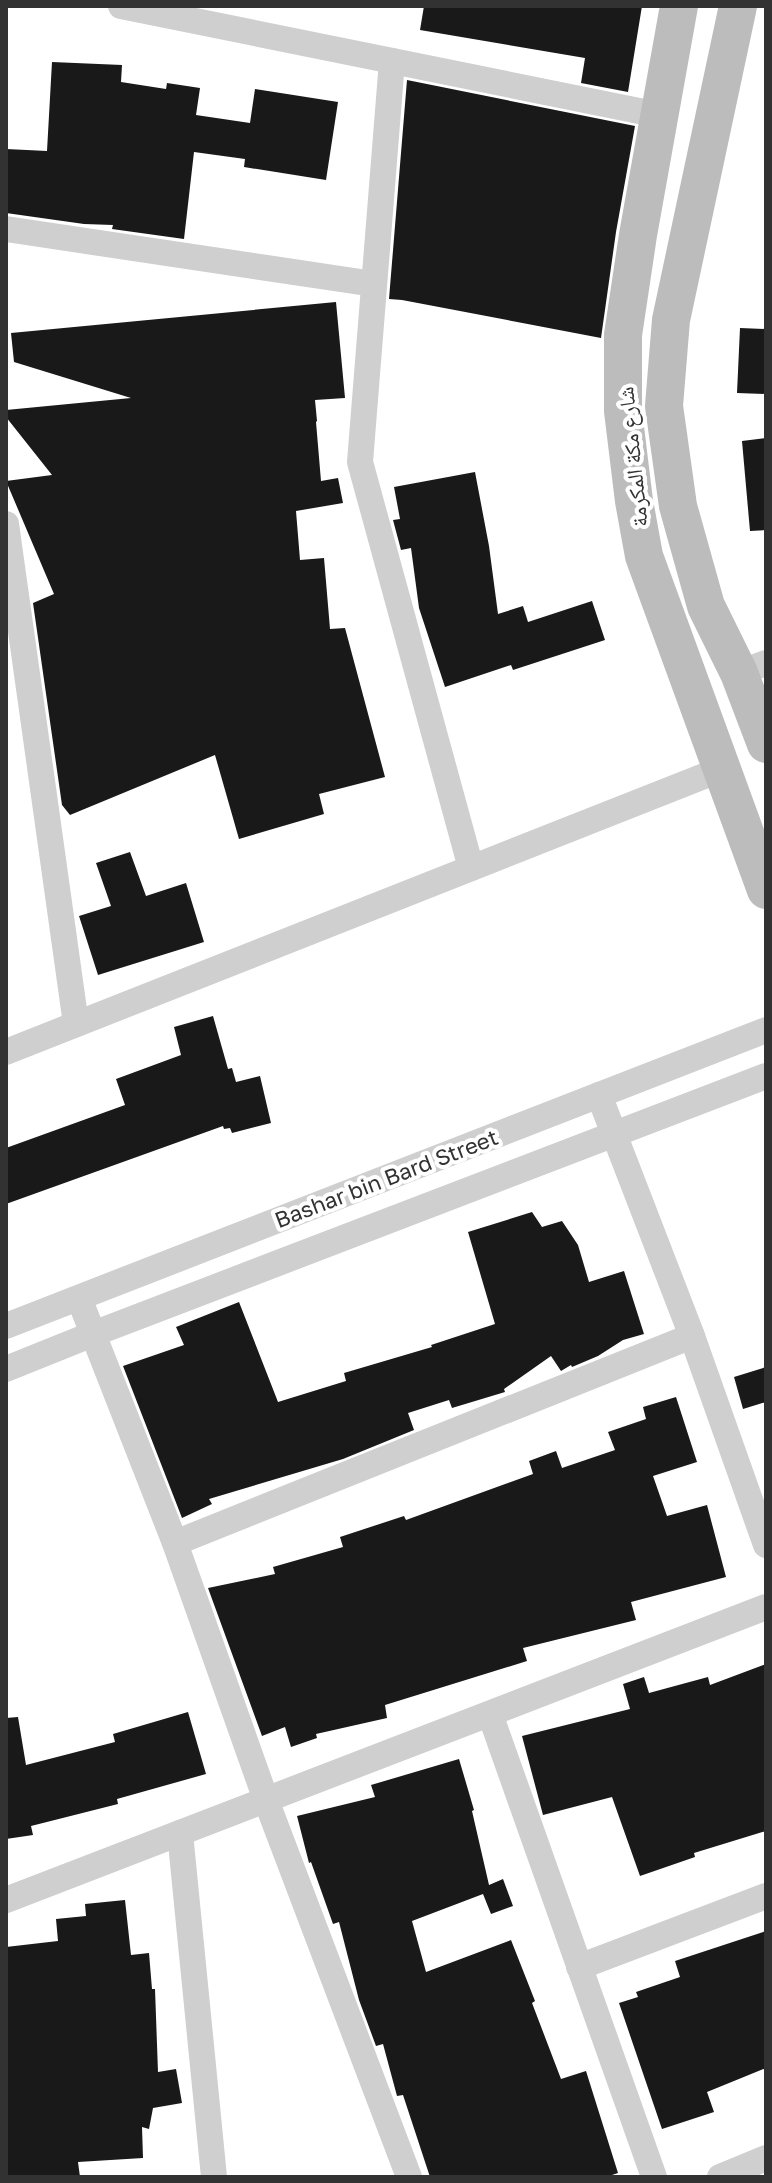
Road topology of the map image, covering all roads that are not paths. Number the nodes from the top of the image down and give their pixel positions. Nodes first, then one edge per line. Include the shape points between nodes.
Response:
1 (121, 6) edge
2 (679, 6) edge
3 (738, 6) edge
4 (392, 61) junction
5 (659, 115) junction
6 (6, 229) edge
7 (374, 284) junction
8 (7, 539) edge
9 (752, 668) edge
10 (766, 744) edge
11 (722, 769) junction
12 (471, 868) junction
13 (766, 890) edge
14 (76, 1024) junction
15 (766, 1030) edge
16 (6, 1052) edge
17 (766, 1076) edge
18 (599, 1095) junction
19 (614, 1133) junction
20 (79, 1298) junction
21 (6, 1326) edge
22 (93, 1334) junction
23 (692, 1336) junction
24 (6, 1369) edge
25 (175, 1543) junction
26 (766, 1545) edge
27 (766, 1607) edge
28 (490, 1714) junction
29 (266, 1800) junction
30 (180, 1833) junction
31 (766, 1896) edge
32 (6, 1900) edge
33 (579, 1967) junction
34 (766, 2158) edge
35 (214, 2177) edge
36 (409, 2177) edge
37 (654, 2177) edge
38 (720, 2177) edge

1 - 4 street
2 - 5 main road, شارع مكة المكرمة
3 - 9 main road, شارع مكة المكرمة via 671,320 664,406 678,506 706,606
4 - 5 street
4 - 7 street
5 - 11 main road, شارع مكة المكرمة via 623,335 623,411 644,556
6 - 7 street
7 - 12 street via 360,462
8 - 14 street
9 - 10 main road, شارع مكة المكرمة
11 - 12 street
11 - 13 main road, شارع مكة المكرمة
12 - 14 street
14 - 16 street
15 - 18 street, Bashar bin Bard Street
17 - 19 street, Bashar bin Bard Street
18 - 19 street
18 - 20 street, Bashar bin Bard Street
19 - 22 street, Bashar bin Bard Street
19 - 23 street
20 - 21 street, Bashar bin Bard Street
20 - 22 street
22 - 24 street, Bashar bin Bard Street
22 - 25 street
23 - 25 street
23 - 26 street
25 - 29 street
27 - 28 street
28 - 29 street
28 - 33 street
29 - 30 street
29 - 36 street
30 - 32 street
30 - 35 street
31 - 33 street
33 - 37 street
34 - 38 street

